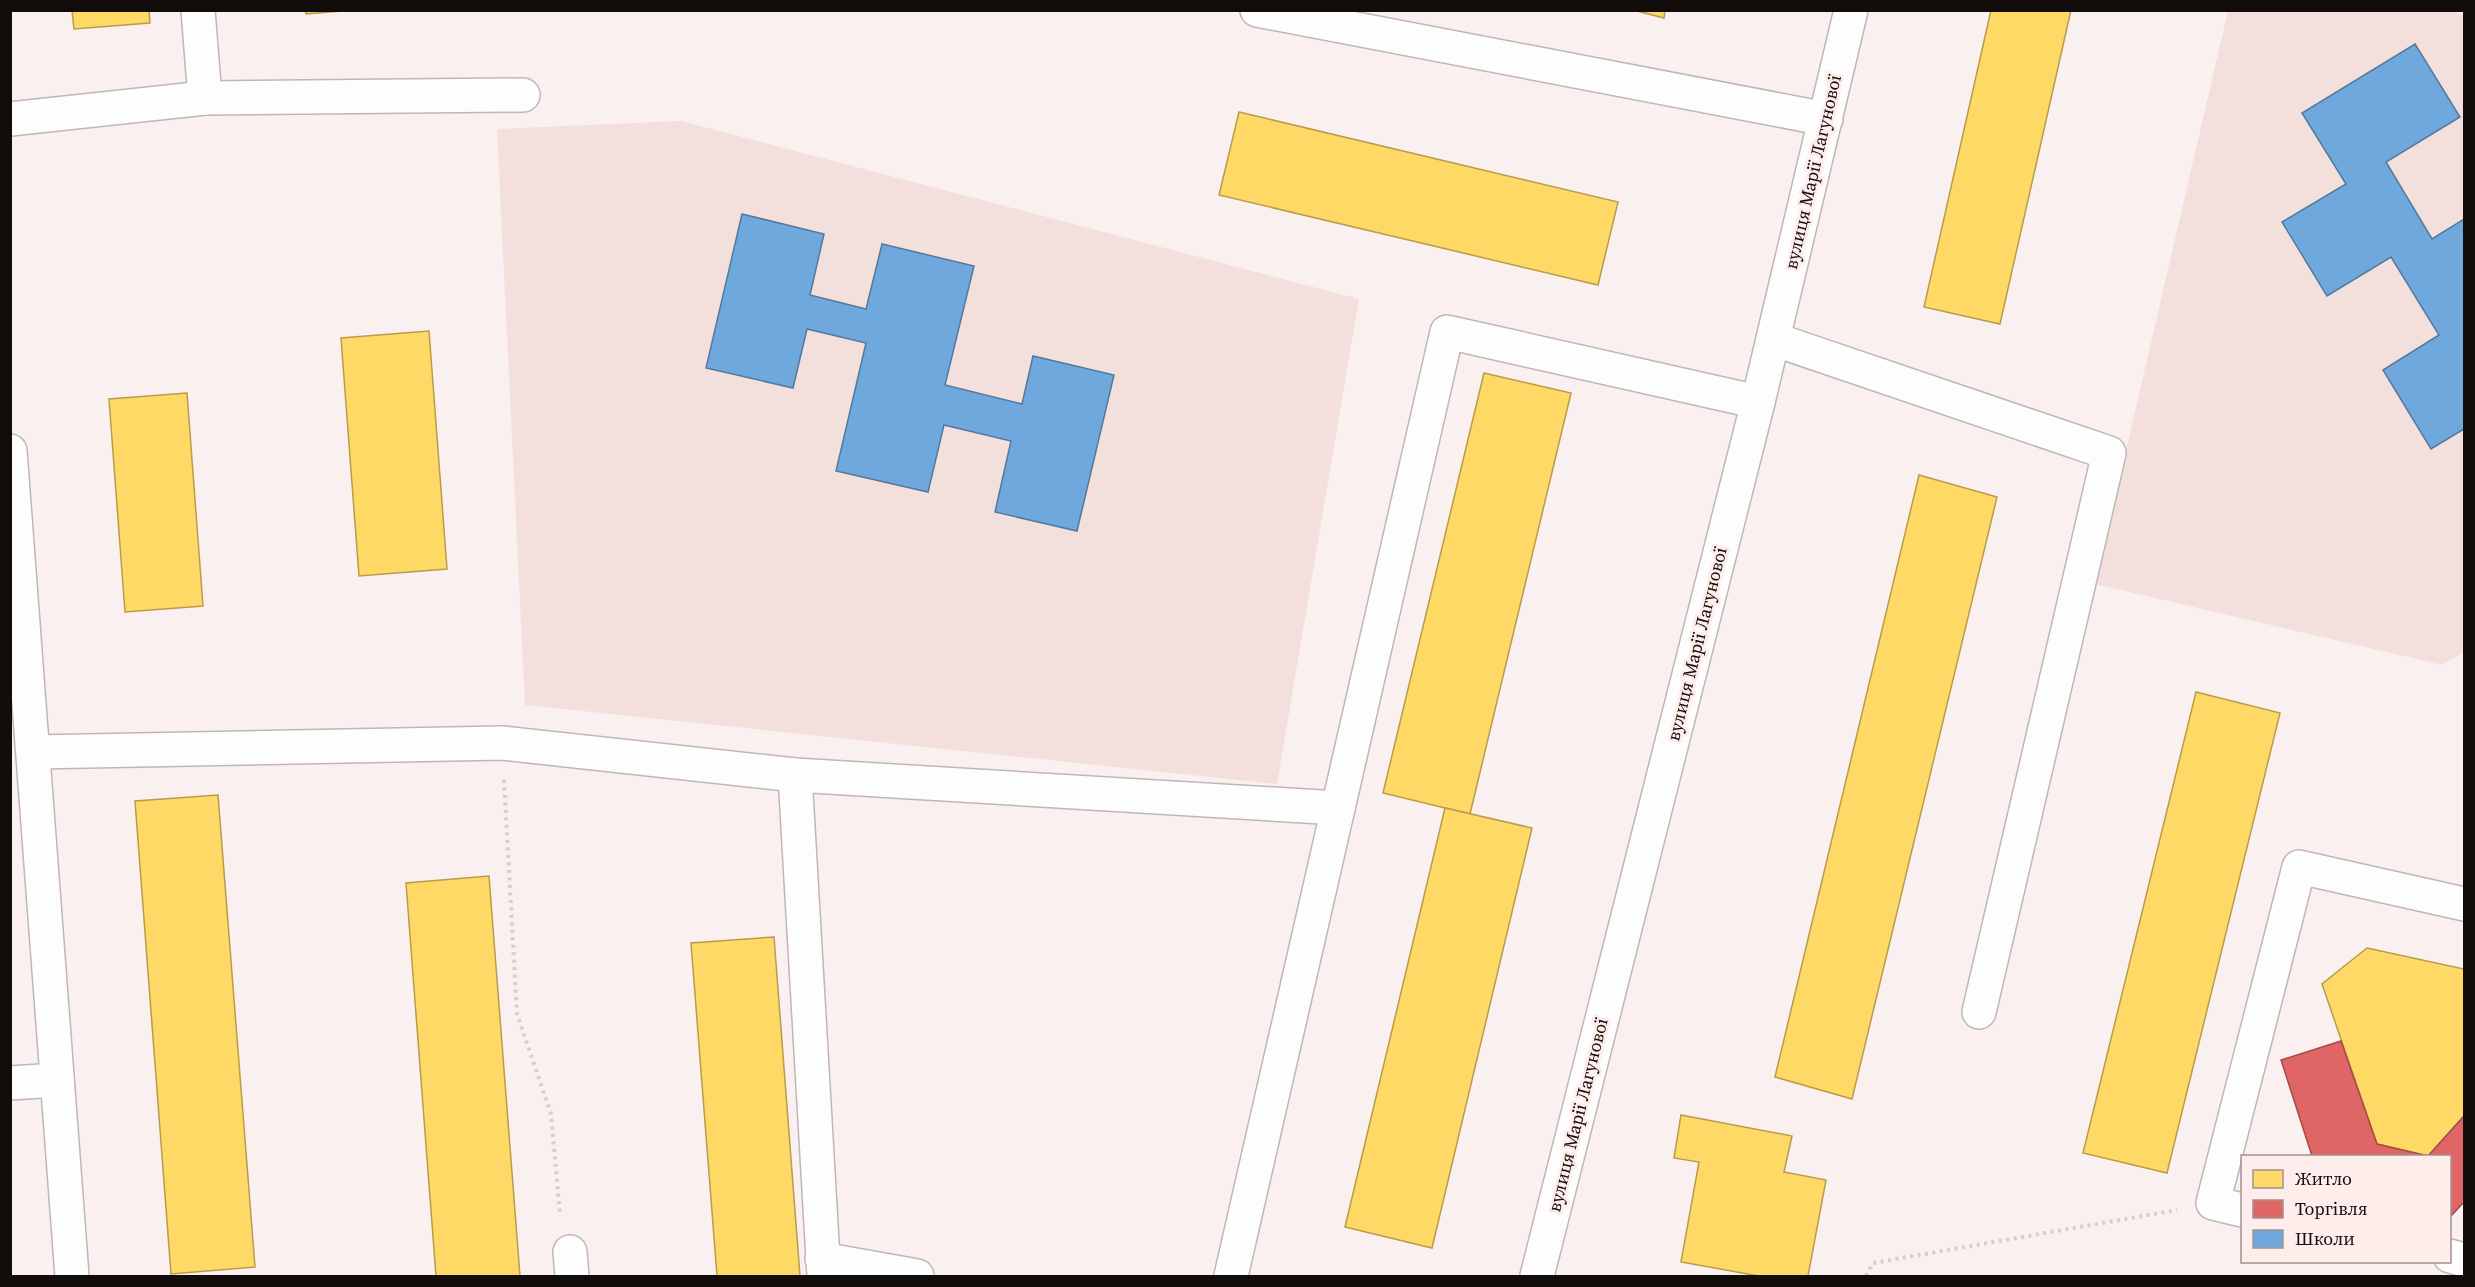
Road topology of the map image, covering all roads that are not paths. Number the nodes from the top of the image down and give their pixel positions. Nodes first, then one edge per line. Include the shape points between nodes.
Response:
1 (198, 10) edge
2 (1257, 10) edge
3 (1851, 10) edge
4 (523, 95) dead end
5 (205, 98) junction
6 (10, 119) edge
7 (1826, 119) junction
8 (1773, 339) junction
9 (1758, 402) junction
10 (10, 451) edge
11 (35, 752) junction
12 (795, 775) junction
13 (1338, 808) junction
14 (2464, 904) edge
15 (1979, 1012) dead end
16 (57, 1080) junction
17 (10, 1083) edge
18 (2228, 1207) edge
19 (823, 1268) edge
20 (72, 1276) edge
21 (917, 1276) edge
22 (1231, 1276) edge
23 (1537, 1276) edge

1 - 5 street
2 - 7 street
3 - 7 street, вулиця Марії Лагунової
4 - 5 street
5 - 6 street
7 - 8 street, вулиця Марії Лагунової
8 - 9 street, вулиця Марії Лагунової
8 - 15 street via 2109,453
9 - 13 street via 1447,332
9 - 23 street, вулиця Марії Лагунової
10 - 11 street
11 - 12 street via 502,743
11 - 16 street
12 - 13 street
12 - 19 street
13 - 22 street
14 - 18 street via 2299,867
16 - 17 street
16 - 20 street
19 - 21 street

